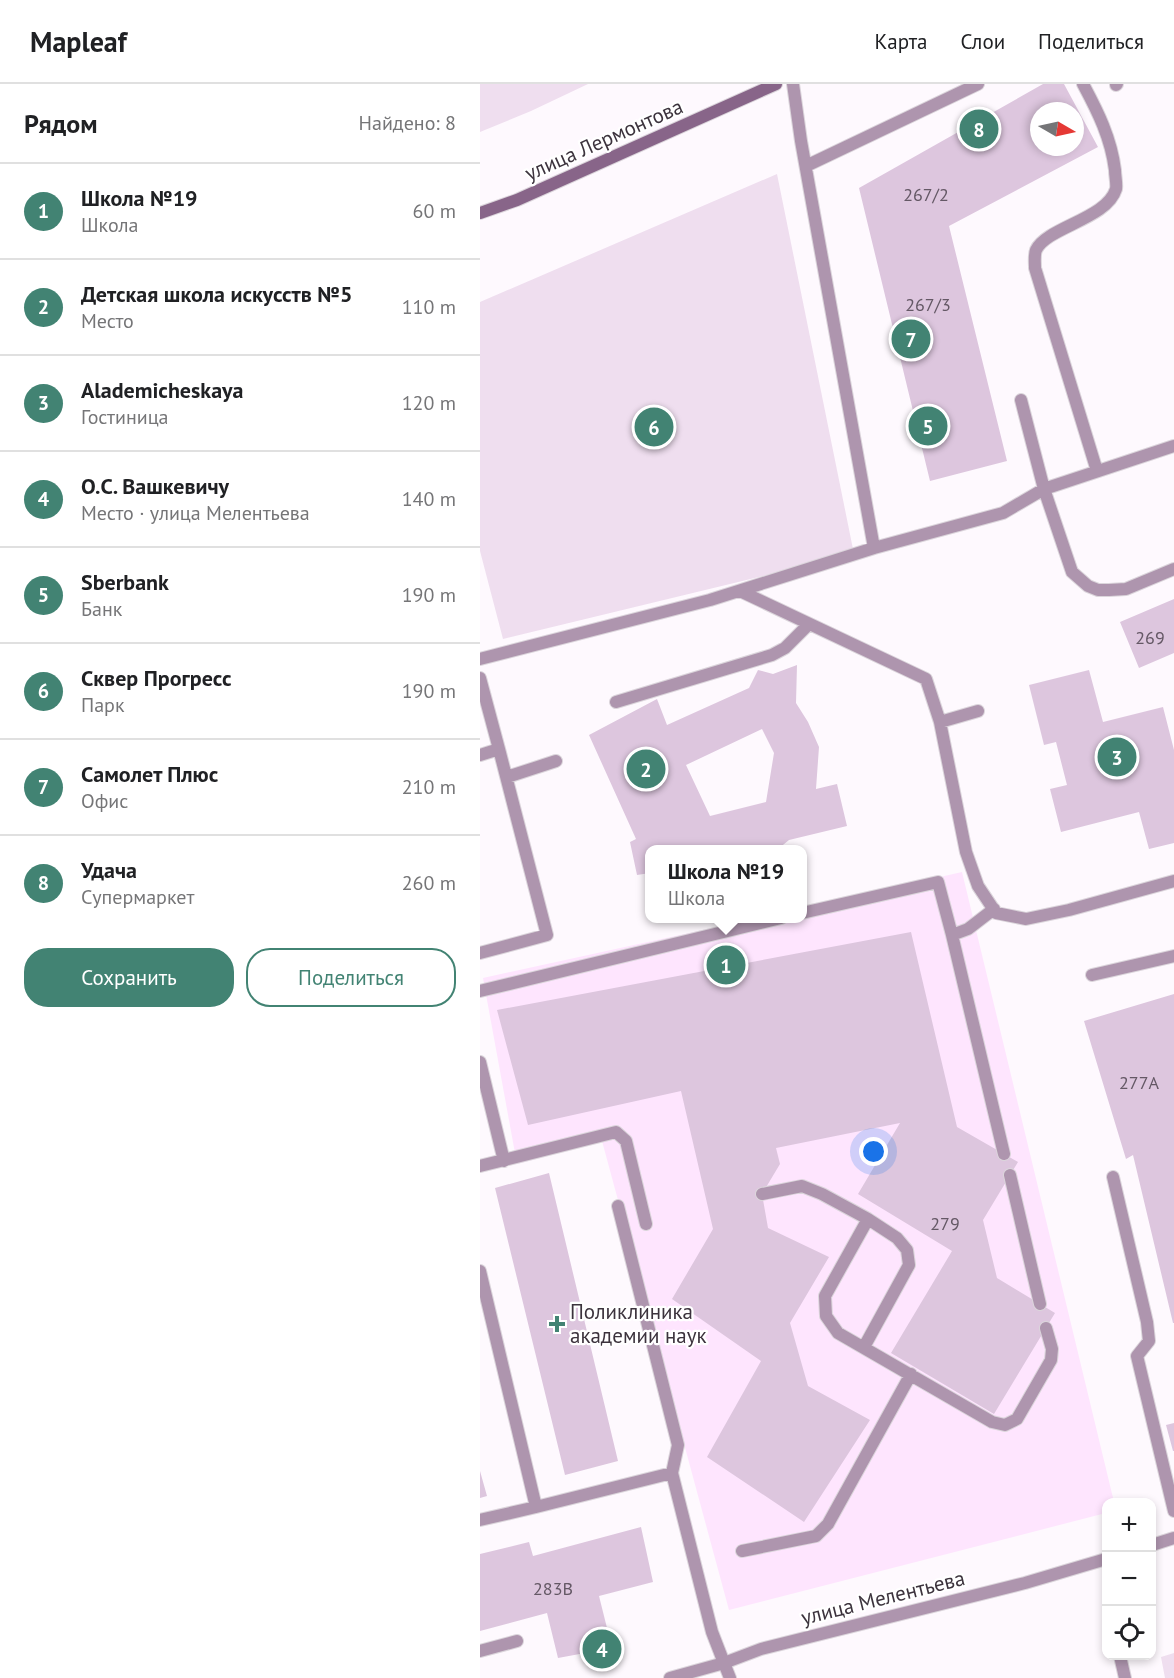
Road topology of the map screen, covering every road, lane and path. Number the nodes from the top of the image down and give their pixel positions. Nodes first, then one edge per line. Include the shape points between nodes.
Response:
1 (776, 84) edge
2 (793, 84) edge
3 (978, 84) edge
4 (1083, 84) edge
5 (806, 165) junction
6 (480, 213) edge
7 (1021, 400) dead end
8 (1174, 446) edge
9 (1097, 471) junction
10 (1044, 489) junction
11 (874, 548) junction
12 (1174, 569) edge
13 (740, 591) junction
14 (809, 624) junction
15 (480, 659) edge
16 (480, 678) edge
17 (616, 702) dead end
18 (978, 711) dead end
19 (939, 722) junction
20 (499, 749) junction
21 (480, 755) edge
22 (556, 761) dead end
23 (507, 777) junction
24 (1174, 881) edge
25 (994, 909) junction
26 (807, 913) edge
27 (760, 923) edge
28 (952, 935) junction
29 (480, 953) edge
30 (1174, 956) edge
31 (1092, 975) dead end
32 (480, 991) edge
33 (480, 1062) edge
34 (1004, 1154) dead end
35 (504, 1161) junction
36 (480, 1166) edge
37 (1010, 1175) dead end
38 (1113, 1178) dead end
39 (762, 1194) dead end
40 (618, 1206) dead end
41 (868, 1219) junction
42 (646, 1224) dead end
43 (480, 1271) edge
44 (1040, 1304) dead end
45 (1046, 1328) dead end
46 (864, 1347) junction
47 (911, 1374) junction
48 (672, 1473) junction
49 (536, 1507) junction
50 (1174, 1511) edge
51 (480, 1520) edge
52 (1174, 1538) edge
53 (1156, 1544) edge
54 (742, 1551) dead end
55 (1102, 1560) edge
56 (517, 1641) dead end
57 (480, 1651) edge
58 (1121, 1660) edge
59 (724, 1663) junction
60 (670, 1678) edge
61 (730, 1678) edge
62 (1125, 1678) edge

1 - 6 main road, улица Лермонтова via 517,201
2 - 5 street
3 - 5 street
4 - 9 street via 1109,139 1116,187 1109,201 1047,238 1036,250 1035,268
5 - 11 street
7 - 10 street
8 - 9 street
9 - 10 street
10 - 11 street via 1003,513
10 - 12 street via 1068,564 1088,586 1098,590 1126,589
11 - 13 street
13 - 14 street
13 - 15 street
14 - 17 street via 772,656
14 - 19 street via 926,679
16 - 20 street
18 - 19 street
19 - 25 street via 966,852 978,886
20 - 21 street
20 - 23 street
22 - 23 street
23 - 29 street via 548,935
24 - 25 street via 1026,919 996,913
25 - 28 street via 968,929
26 - 28 street via 938,882
27 - 32 street
28 - 34 street
30 - 31 street
33 - 35 street
35 - 36 street
35 - 42 street via 616,1132 626,1141
37 - 44 street
38 - 50 street via 1147,1322 1149,1341 1137,1356
39 - 41 street via 802,1186
40 - 48 street via 678,1445
41 - 46 street via 825,1296 826,1316 838,1333
41 - 46 street via 897,1238 907,1250 909,1265
43 - 49 street
45 - 47 street via 1051,1360 1017,1419 1005,1425 992,1422
46 - 47 street
47 - 54 street via 828,1524 816,1536
48 - 49 street
48 - 59 street via 712,1632
49 - 51 street
52 - 53 street
55 - 59 street, улица Мелентьева via 761,1649
56 - 57 street
58 - 62 street
59 - 60 street, улица Мелентьева
59 - 61 street

